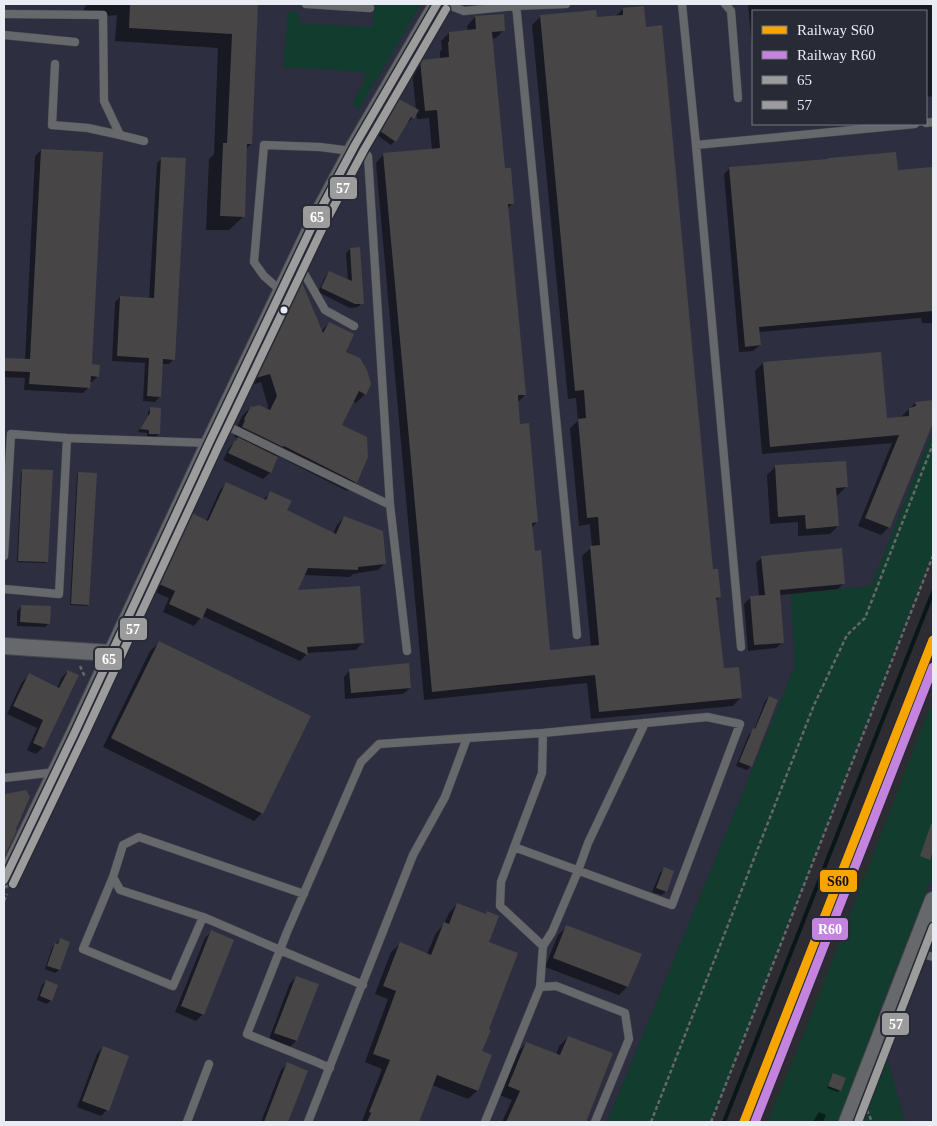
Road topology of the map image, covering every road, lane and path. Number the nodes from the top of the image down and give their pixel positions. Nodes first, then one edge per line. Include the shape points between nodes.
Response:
1 (306, 4) edge
2 (437, 4) edge
3 (446, 4) edge
4 (566, 4) edge
5 (682, 4) edge
6 (725, 4) edge
7 (337, 5) edge
8 (516, 5) edge
9 (370, 8) dead end
10 (4, 14) edge
11 (4, 36) edge
12 (75, 42) dead end
13 (55, 64) dead end
14 (738, 98) dead end
15 (904, 125) edge
16 (120, 135) junction
17 (144, 141) dead end
18 (696, 144) junction
19 (353, 148) junction
20 (296, 259) junction
21 (281, 290) junction
22 (354, 326) dead end
23 (219, 422) junction
24 (67, 438) junction
25 (209, 442) junction
26 (933, 444) edge
27 (390, 505) junction
28 (4, 556) edge
29 (933, 556) edge
30 (4, 589) edge
31 (577, 635) dead end
32 (4, 646) edge
33 (742, 646) dead end
34 (407, 651) dead end
35 (111, 653) junction
36 (76, 662) dead end
37 (86, 678) dead end
38 (645, 723) junction
39 (543, 733) junction
40 (467, 738) junction
41 (56, 772) junction
42 (4, 778) edge
43 (514, 848) junction
44 (578, 871) junction
45 (112, 877) junction
46 (4, 880) edge
47 (304, 894) junction
48 (933, 900) edge
49 (203, 917) junction
50 (543, 946) junction
51 (280, 950) junction
52 (913, 950) junction
53 (933, 957) edge
54 (363, 985) junction
55 (540, 987) junction
56 (210, 1064) dead end
57 (330, 1068) junction
58 (187, 1122) edge
59 (308, 1122) edge
60 (485, 1122) edge
61 (595, 1122) edge
62 (651, 1122) edge
63 (711, 1122) edge
64 (847, 1122) edge

1 - 7 lane
2 - 19 street
3 - 8 lane via 464,11
4 - 8 lane
5 - 18 lane
6 - 14 lane via 731,11
7 - 9 lane
8 - 31 lane
10 - 16 lane via 103,15 104,101
11 - 12 lane
13 - 16 lane via 52,126 88,128
15 - 18 lane
16 - 17 lane
18 - 33 lane
19 - 20 street
19 - 21 lane via 264,146 254,262 264,276
19 - 27 lane via 368,156
20 - 21 street
20 - 22 lane via 325,310
21 - 23 street
23 - 25 street
23 - 27 lane
24 - 25 lane
24 - 28 lane via 11,434
24 - 30 lane via 59,594
25 - 35 street
26 - 62 path via 865,618 847,635 814,705
27 - 34 lane
29 - 63 path
32 - 35 street
35 - 41 street
36 - 37 path
38 - 39 lane
38 - 44 lane
38 - 44 lane via 707,717 740,724 672,906
39 - 40 lane
39 - 43 lane via 542,773
40 - 47 lane via 379,744 361,762
40 - 54 lane via 445,797 414,855
41 - 42 lane
41 - 46 street
43 - 44 lane
43 - 50 lane via 501,882 500,906
44 - 50 lane
45 - 47 lane via 122,845 139,837
45 - 49 lane via 120,890
45 - 49 lane via 83,949 173,986
47 - 51 lane
48 - 52 street
49 - 51 lane
50 - 55 lane
51 - 54 lane
51 - 57 lane via 247,1034
52 - 53 lane
52 - 64 street
54 - 57 lane
55 - 60 lane
55 - 61 lane via 556,986 625,1013 629,1039
56 - 58 lane
57 - 59 lane

